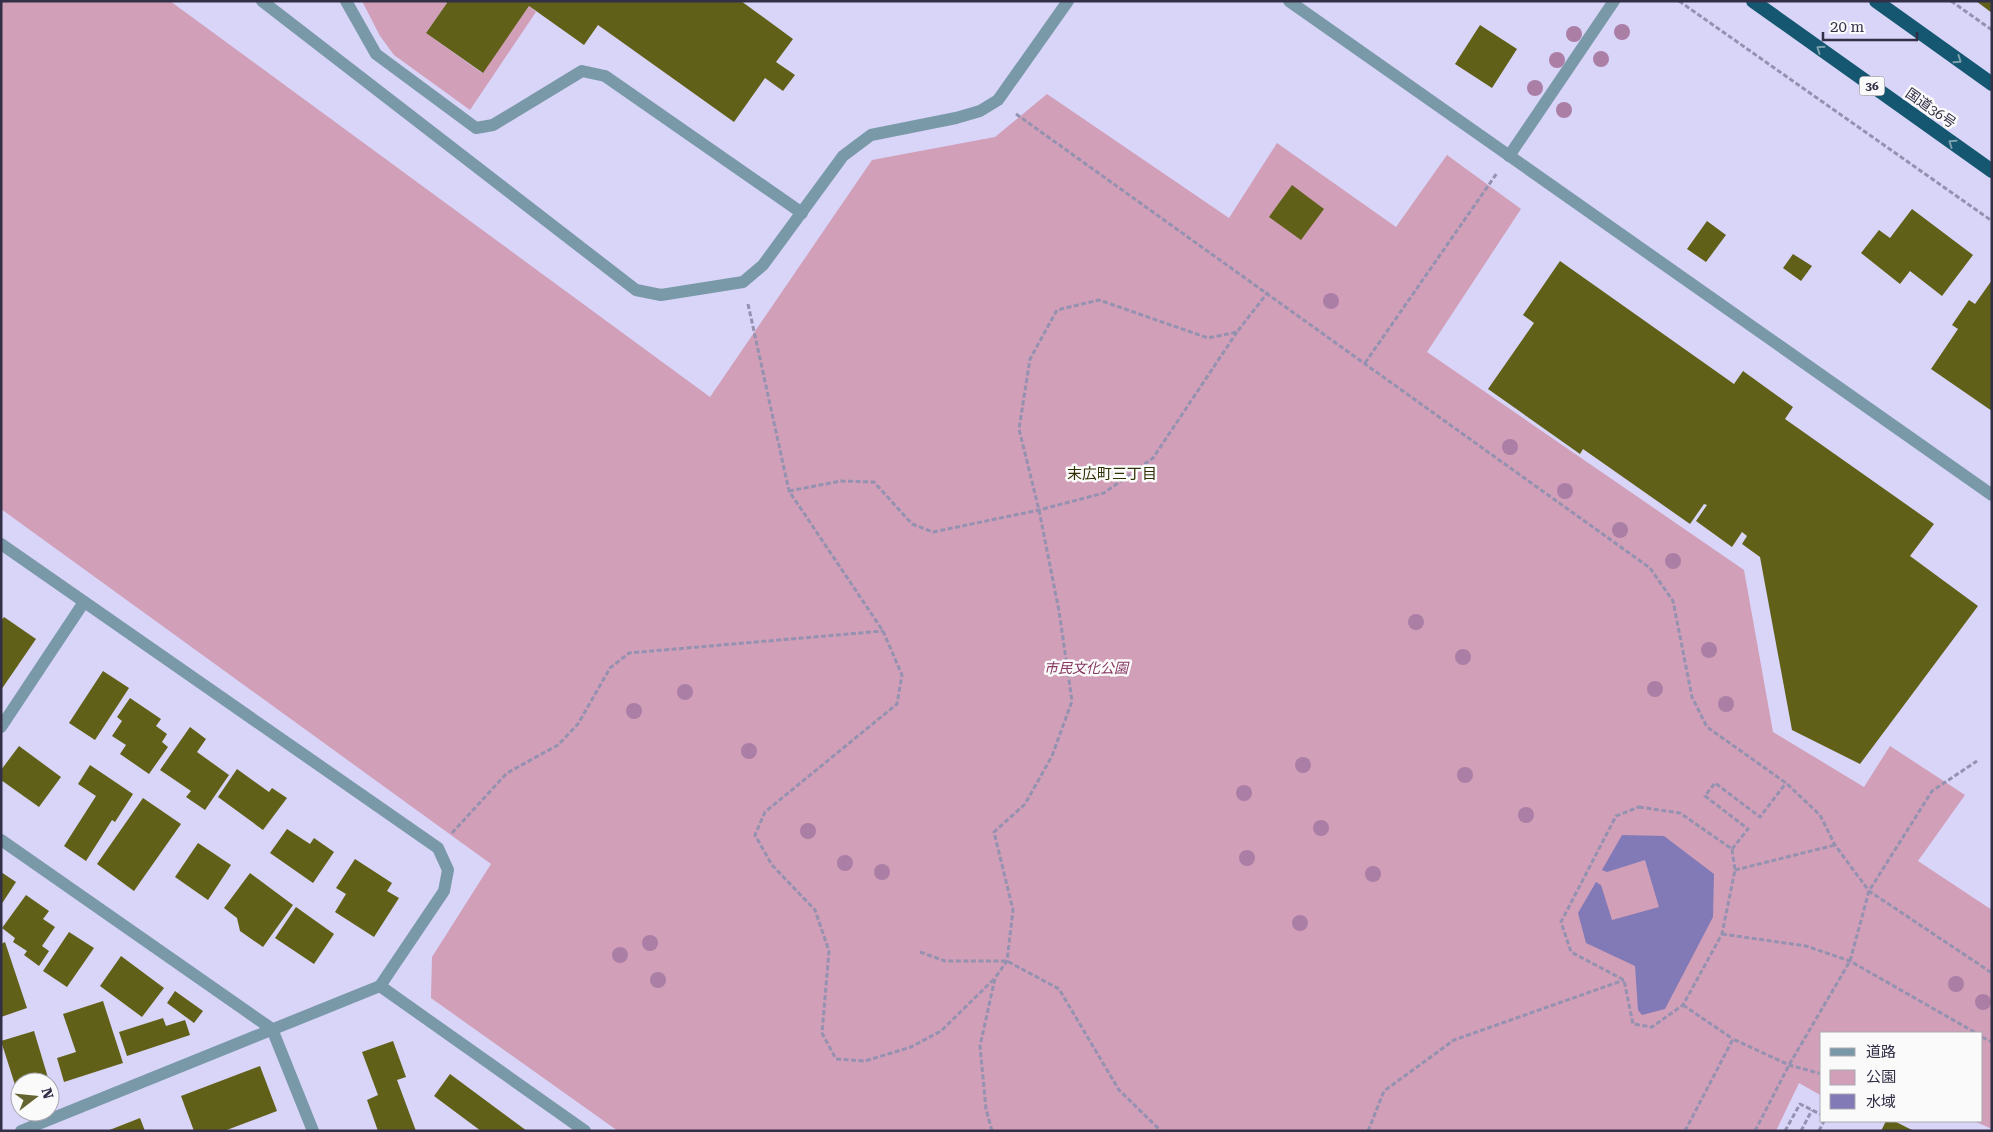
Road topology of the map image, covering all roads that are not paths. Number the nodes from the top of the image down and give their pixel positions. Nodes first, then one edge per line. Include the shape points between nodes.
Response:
1 (262, 1) edge
2 (346, 1) edge
3 (1068, 1) edge
4 (1289, 1) edge
5 (1614, 1) edge
6 (1753, 1) edge
7 (1876, 1) edge
8 (1992, 84) edge
9 (1509, 156) junction
10 (1992, 171) edge
11 (802, 213) junction
12 (1992, 496) edge
13 (1, 544) edge
14 (84, 602) junction
15 (1, 727) edge
16 (1, 840) edge
17 (380, 986) junction
18 (272, 1029) junction
19 (21, 1131) edge
20 (313, 1131) edge
21 (585, 1131) edge

1 - 11 street via 636,290 661,295 743,282 763,265
2 - 11 street via 376,54 476,128 493,125 582,71 605,76
3 - 11 street via 998,100 980,111 956,118 871,135 843,156
4 - 9 street
5 - 9 street
10 -> 6 highway, 国道36号 / 36
7 -> 8 highway
9 - 12 street
13 - 14 street
14 - 15 street
14 - 17 street via 438,848 448,870 444,891
16 - 18 street
17 - 18 street
17 - 21 street
18 - 19 street
18 - 20 street

